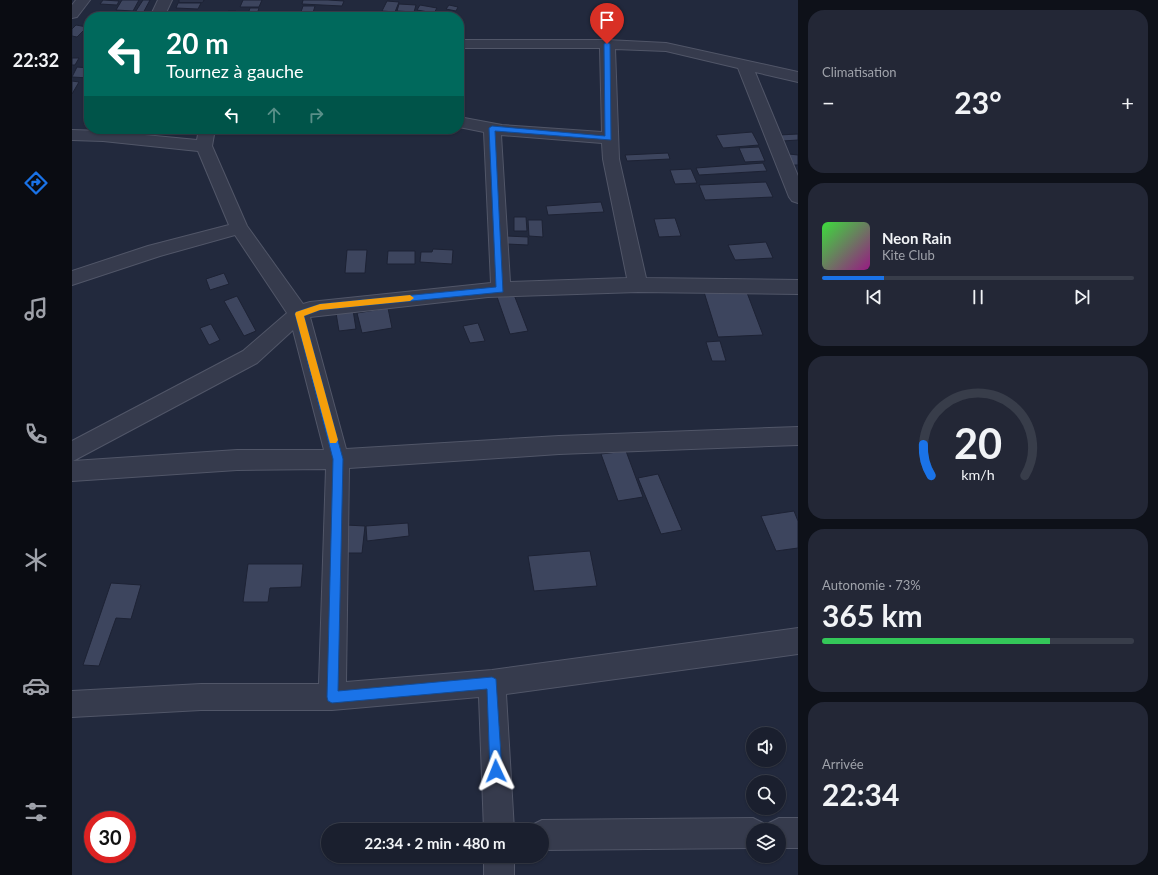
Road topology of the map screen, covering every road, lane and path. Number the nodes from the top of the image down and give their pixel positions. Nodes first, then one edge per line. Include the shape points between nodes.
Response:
1 (83, 0) edge
2 (165, 0) edge
3 (160, 12) edge
4 (72, 14) edge
5 (464, 44) edge
6 (607, 44) junction
7 (744, 64) junction
8 (798, 77) edge
9 (464, 123) edge
10 (492, 128) junction
11 (88, 134) edge
12 (125, 134) edge
13 (72, 135) edge
14 (205, 138) edge
15 (609, 138) junction
16 (798, 197) edge
17 (239, 228) junction
18 (72, 278) edge
19 (638, 285) junction
20 (798, 286) edge
21 (501, 290) junction
22 (299, 314) junction
23 (798, 436) edge
24 (72, 452) edge
25 (338, 459) junction
26 (72, 472) edge
27 (798, 641) edge
28 (492, 683) junction
29 (332, 697) junction
30 (72, 704) edge
31 (498, 823) edge
32 (786, 833) edge
33 (798, 833) edge
34 (746, 834) edge
35 (549, 835) edge
36 (499, 863) edge
37 (499, 875) edge

1 - 4 street
2 - 3 street
5 - 6 street
6 - 7 street via 666,47
6 - 15 street
7 - 8 street
7 - 16 street
9 - 10 street
10 - 15 street
10 - 21 street
11 - 13 street
12 - 14 street
14 - 17 street
15 - 19 street via 616,188
17 - 18 street via 155,251
17 - 22 street
19 - 20 street
19 - 21 street
21 - 22 street via 320,307
22 - 24 street via 250,357
22 - 25 street
23 - 25 street
25 - 26 street via 237,460
25 - 29 street
27 - 28 street
28 - 29 street
28 - 31 street
29 - 30 street via 201,697
32 - 33 street
34 - 35 street
36 - 37 street

